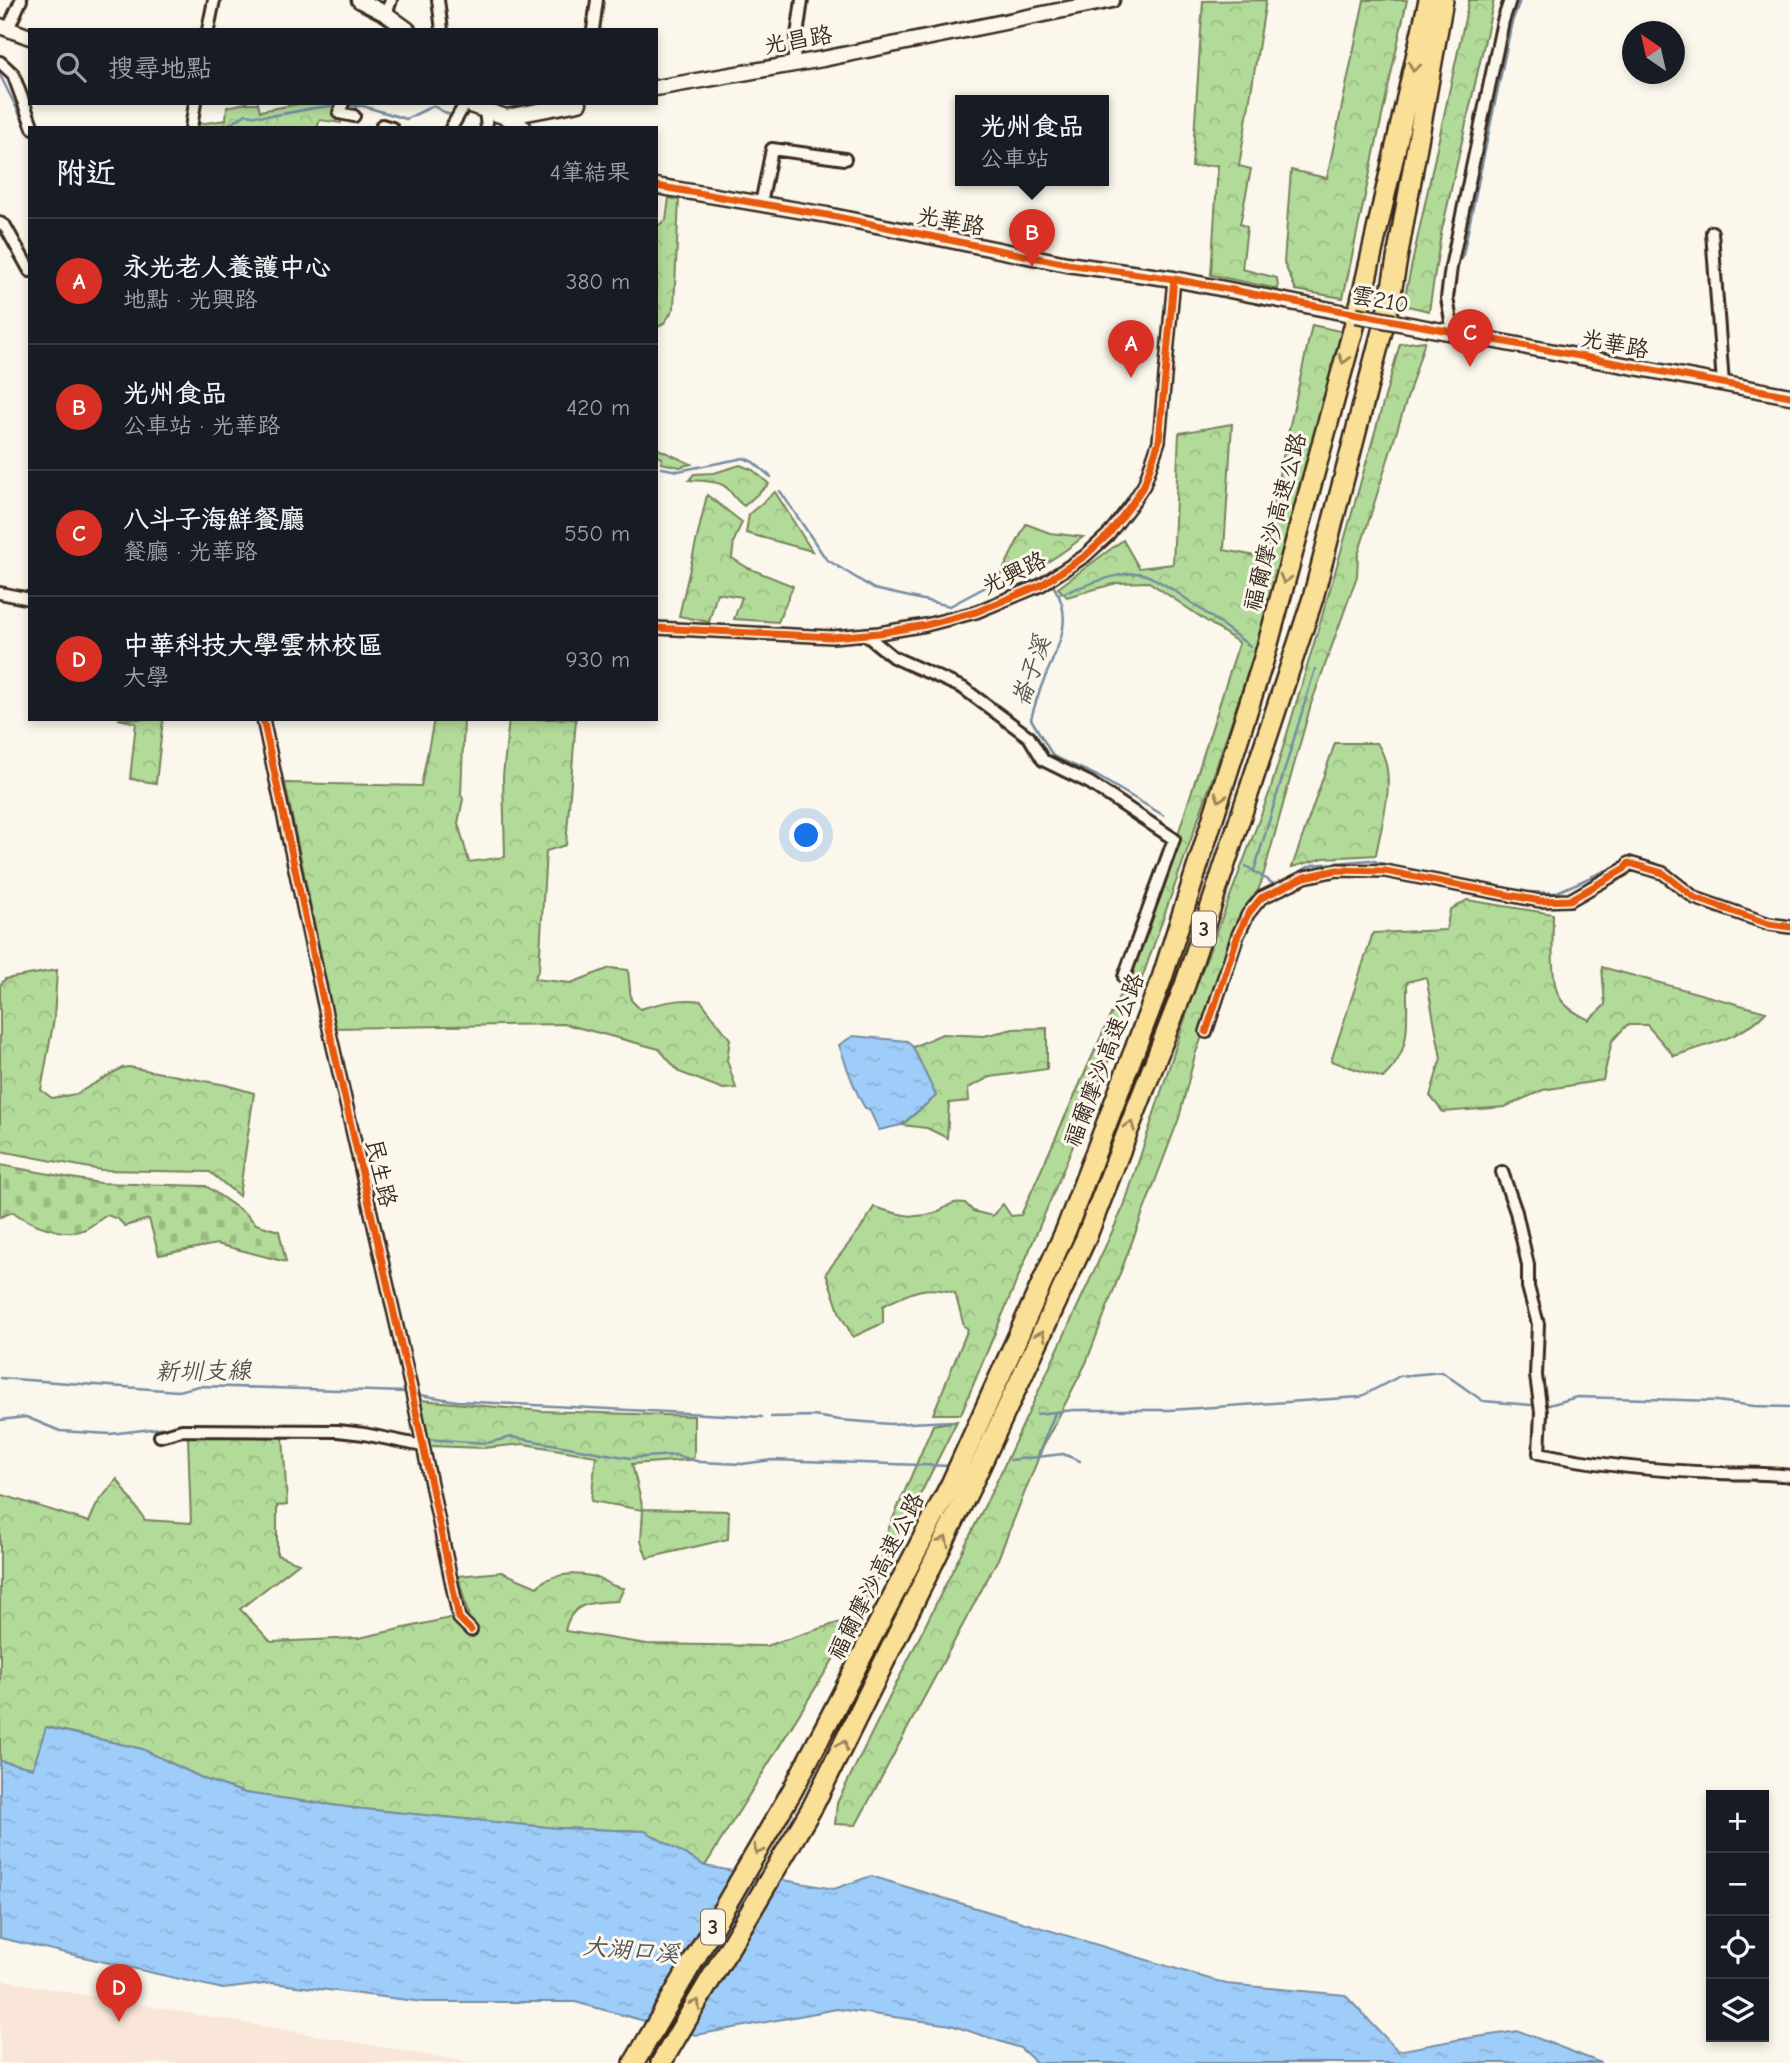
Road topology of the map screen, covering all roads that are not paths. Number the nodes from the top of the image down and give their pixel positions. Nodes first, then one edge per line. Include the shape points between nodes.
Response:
1 (20, 0) edge
2 (214, 0) edge
3 (359, 0) edge
4 (438, 0) edge
5 (597, 0) edge
6 (802, 0) edge
7 (1112, 0) edge
8 (1429, 0) edge
9 (1443, 0) edge
10 (1510, 0) edge
11 (388, 7) edge
12 (4, 28) edge
13 (208, 28) edge
14 (406, 28) edge
15 (442, 28) edge
16 (593, 28) edge
17 (28, 36) edge
18 (0, 62) edge
19 (793, 64) junction
20 (658, 89) edge
21 (195, 105) edge
22 (464, 105) edge
23 (468, 105) edge
24 (569, 105) edge
25 (341, 108) edge
26 (485, 111) junction
27 (354, 116) dead end
28 (506, 117) junction
29 (32, 126) edge
30 (191, 126) edge
31 (452, 126) edge
32 (487, 126) edge
33 (521, 126) edge
34 (845, 159) dead end
35 (658, 186) edge
36 (761, 204) junction
37 (0, 223) edge
38 (1712, 232) dead end
39 (28, 267) edge
40 (1174, 279) junction
41 (1320, 308) joint
42 (1434, 330) joint
43 (1453, 333) junction
44 (1723, 384) junction
45 (1790, 396) edge
46 (0, 593) edge
47 (28, 599) edge
48 (658, 628) edge
49 (865, 634) junction
50 (263, 721) edge
51 (1790, 927) edge
52 (1124, 976) dead end
53 (1206, 1032) dead end
54 (1502, 1172) dead end
55 (160, 1436) dead end
56 (423, 1446) junction
57 (1790, 1476) edge
58 (471, 1630) dead end
59 (634, 2063) edge
60 (661, 2063) edge

1 - 12 street
2 - 13 street
3 - 11 street
4 - 15 street
5 - 16 street
6 - 19 street
7 - 19 street, 光昌路
8 -> 59 highway, 福爾摩沙高速公路 / 3 via 1361,301 1264,658 1162,978 1066,1230 952,1482 792,1791
60 -> 9 highway, 福爾摩沙高速公路 / 3 via 813,1806 970,1488 1086,1238 1185,985 1313,598 1389,304
10 - 43 street via 1451,267 1447,298
11 - 14 street
12 - 17 street
18 - 29 street via 13,74
19 - 20 street, 光昌路
21 - 30 street
22 - 31 street
23 - 26 street
24 - 28 street
25 - 27 street
26 - 28 street
26 - 32 street
28 - 33 street
34 - 36 street via 772,149
35 - 36 street, 光華路 / 雲210
36 - 40 street, 光華路 / 雲210 via 1067,264
37 - 39 street
38 - 44 street
40 - 41 street, 光華路 / 雲210
40 - 49 street, 光興路 via 1159,441 1144,485 1108,535 1041,585 976,612
41 - 42 street, 雲210 / 雲210, bridge
42 - 43 street, 光華路 / 雲210
43 - 44 street, 光華路 / 雲210
44 - 45 street, 光華路 / 雲210
46 - 47 street
48 - 49 street, 光興路 via 832,637
49 - 52 street via 894,657 962,688 1029,737 1043,760 1090,783 1174,839
50 - 56 street, 民生路
51 - 53 street via 1695,898 1663,873 1629,863 1570,900 1540,901 1385,871 1337,870 1305,877 1261,898 1248,914
54 - 57 street via 1516,1212 1538,1324 1539,1453 1651,1469
55 - 56 street via 182,1430 338,1432
56 - 58 street, 民生路 via 459,1618

